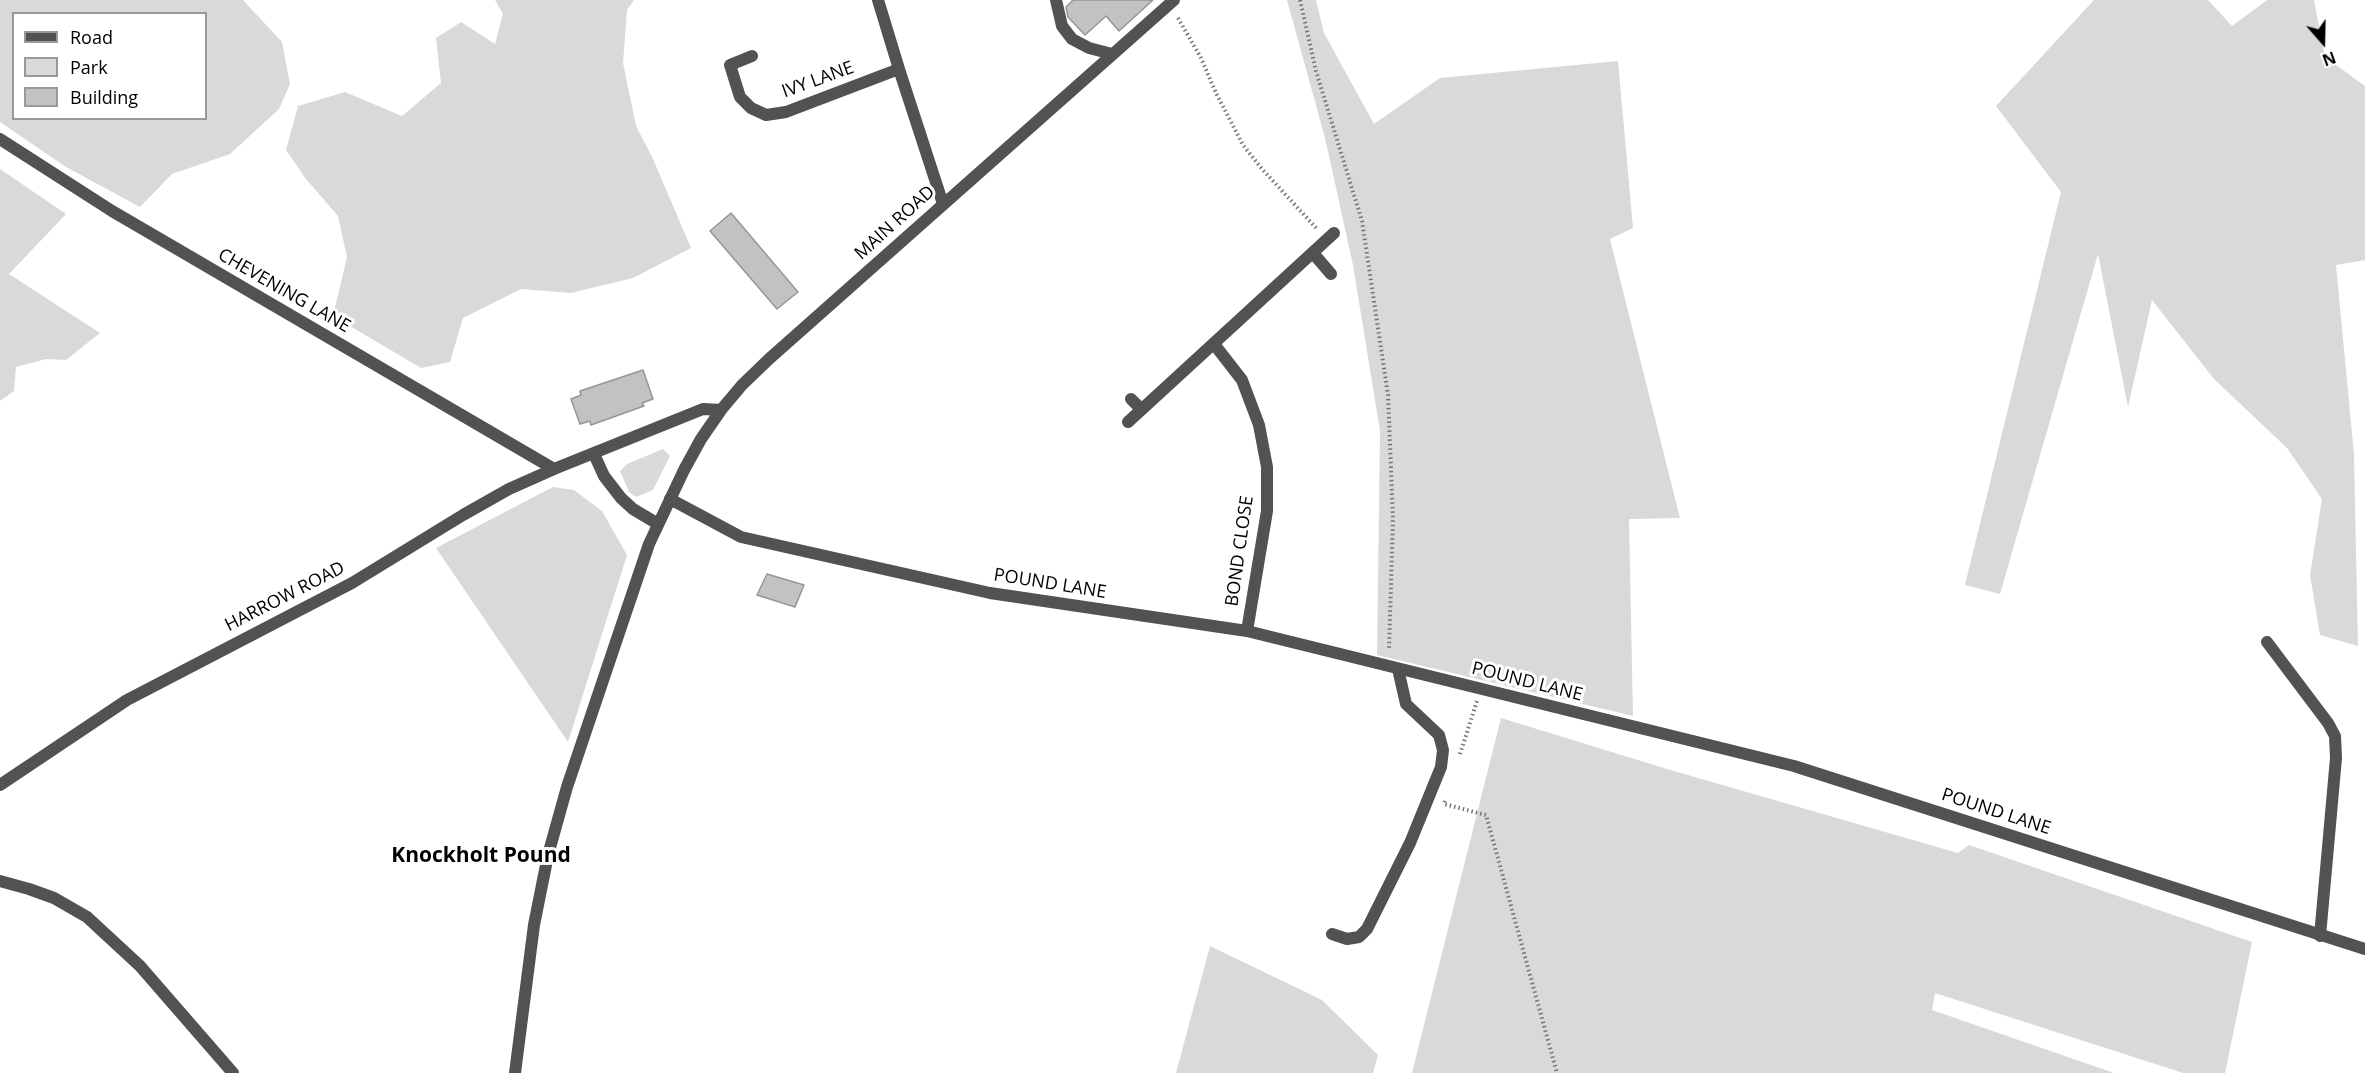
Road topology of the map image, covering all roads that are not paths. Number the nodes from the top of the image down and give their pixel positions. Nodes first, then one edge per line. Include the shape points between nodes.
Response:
1 (878, 0) edge
2 (1056, 0) edge
3 (1171, 3) edge
4 (1112, 54) junction
5 (752, 56) dead end
6 (899, 69) junction
7 (0, 140) edge
8 (944, 204) junction
9 (1330, 237) road end
10 (1313, 253) junction
11 (1331, 274) dead end
12 (1214, 344) junction
13 (1131, 399) dead end
14 (1141, 409) junction
15 (721, 410) junction
16 (1128, 422) dead end
17 (594, 454) junction
18 (554, 469) junction
19 (670, 499) junction
20 (658, 524) junction
21 (1247, 631) junction
22 (2267, 642) dead end
23 (1392, 667) junction
24 (0, 785) edge
25 (0, 881) edge
26 (1332, 934) dead end
27 (2320, 936) junction
28 (2365, 949) edge
29 (233, 1073) edge
30 (515, 1073) edge

1 - 6 street
2 - 4 street via 1062,26 1072,39
3 - 4 street, MAIN ROAD
4 - 8 street, MAIN ROAD
5 - 6 street, IVY LANE via 730,64 740,97 766,115 786,112
6 - 8 street
7 - 18 street, CHEVENING LANE via 112,211
8 - 15 street, MAIN ROAD via 769,359
9 - 10 street
10 - 11 street
10 - 12 street
12 - 14 street
12 - 21 street, BOND CLOSE via 1242,380 1259,425 1267,467 1267,511
13 - 14 street
14 - 16 street
15 - 17 street, HARROW ROAD via 703,410
15 - 19 street, MAIN ROAD
17 - 18 street, HARROW ROAD
17 - 20 street via 621,498
18 - 24 street, HARROW ROAD via 470,511 352,583 135,695
19 - 20 street, MAIN ROAD
19 - 21 street, POUND LANE via 741,537 775,545 990,593
20 - 30 street, MAIN ROAD via 557,821 534,925
21 - 23 street, POUND LANE
22 - 27 street via 2335,736
23 - 26 street via 1406,704 1438,735 1443,750 1441,767 1410,843 1367,929 1359,937 1347,939
23 - 27 street, POUND LANE via 1794,766
25 - 29 street via 54,898 87,917 140,966
27 - 28 street, POUND LANE

